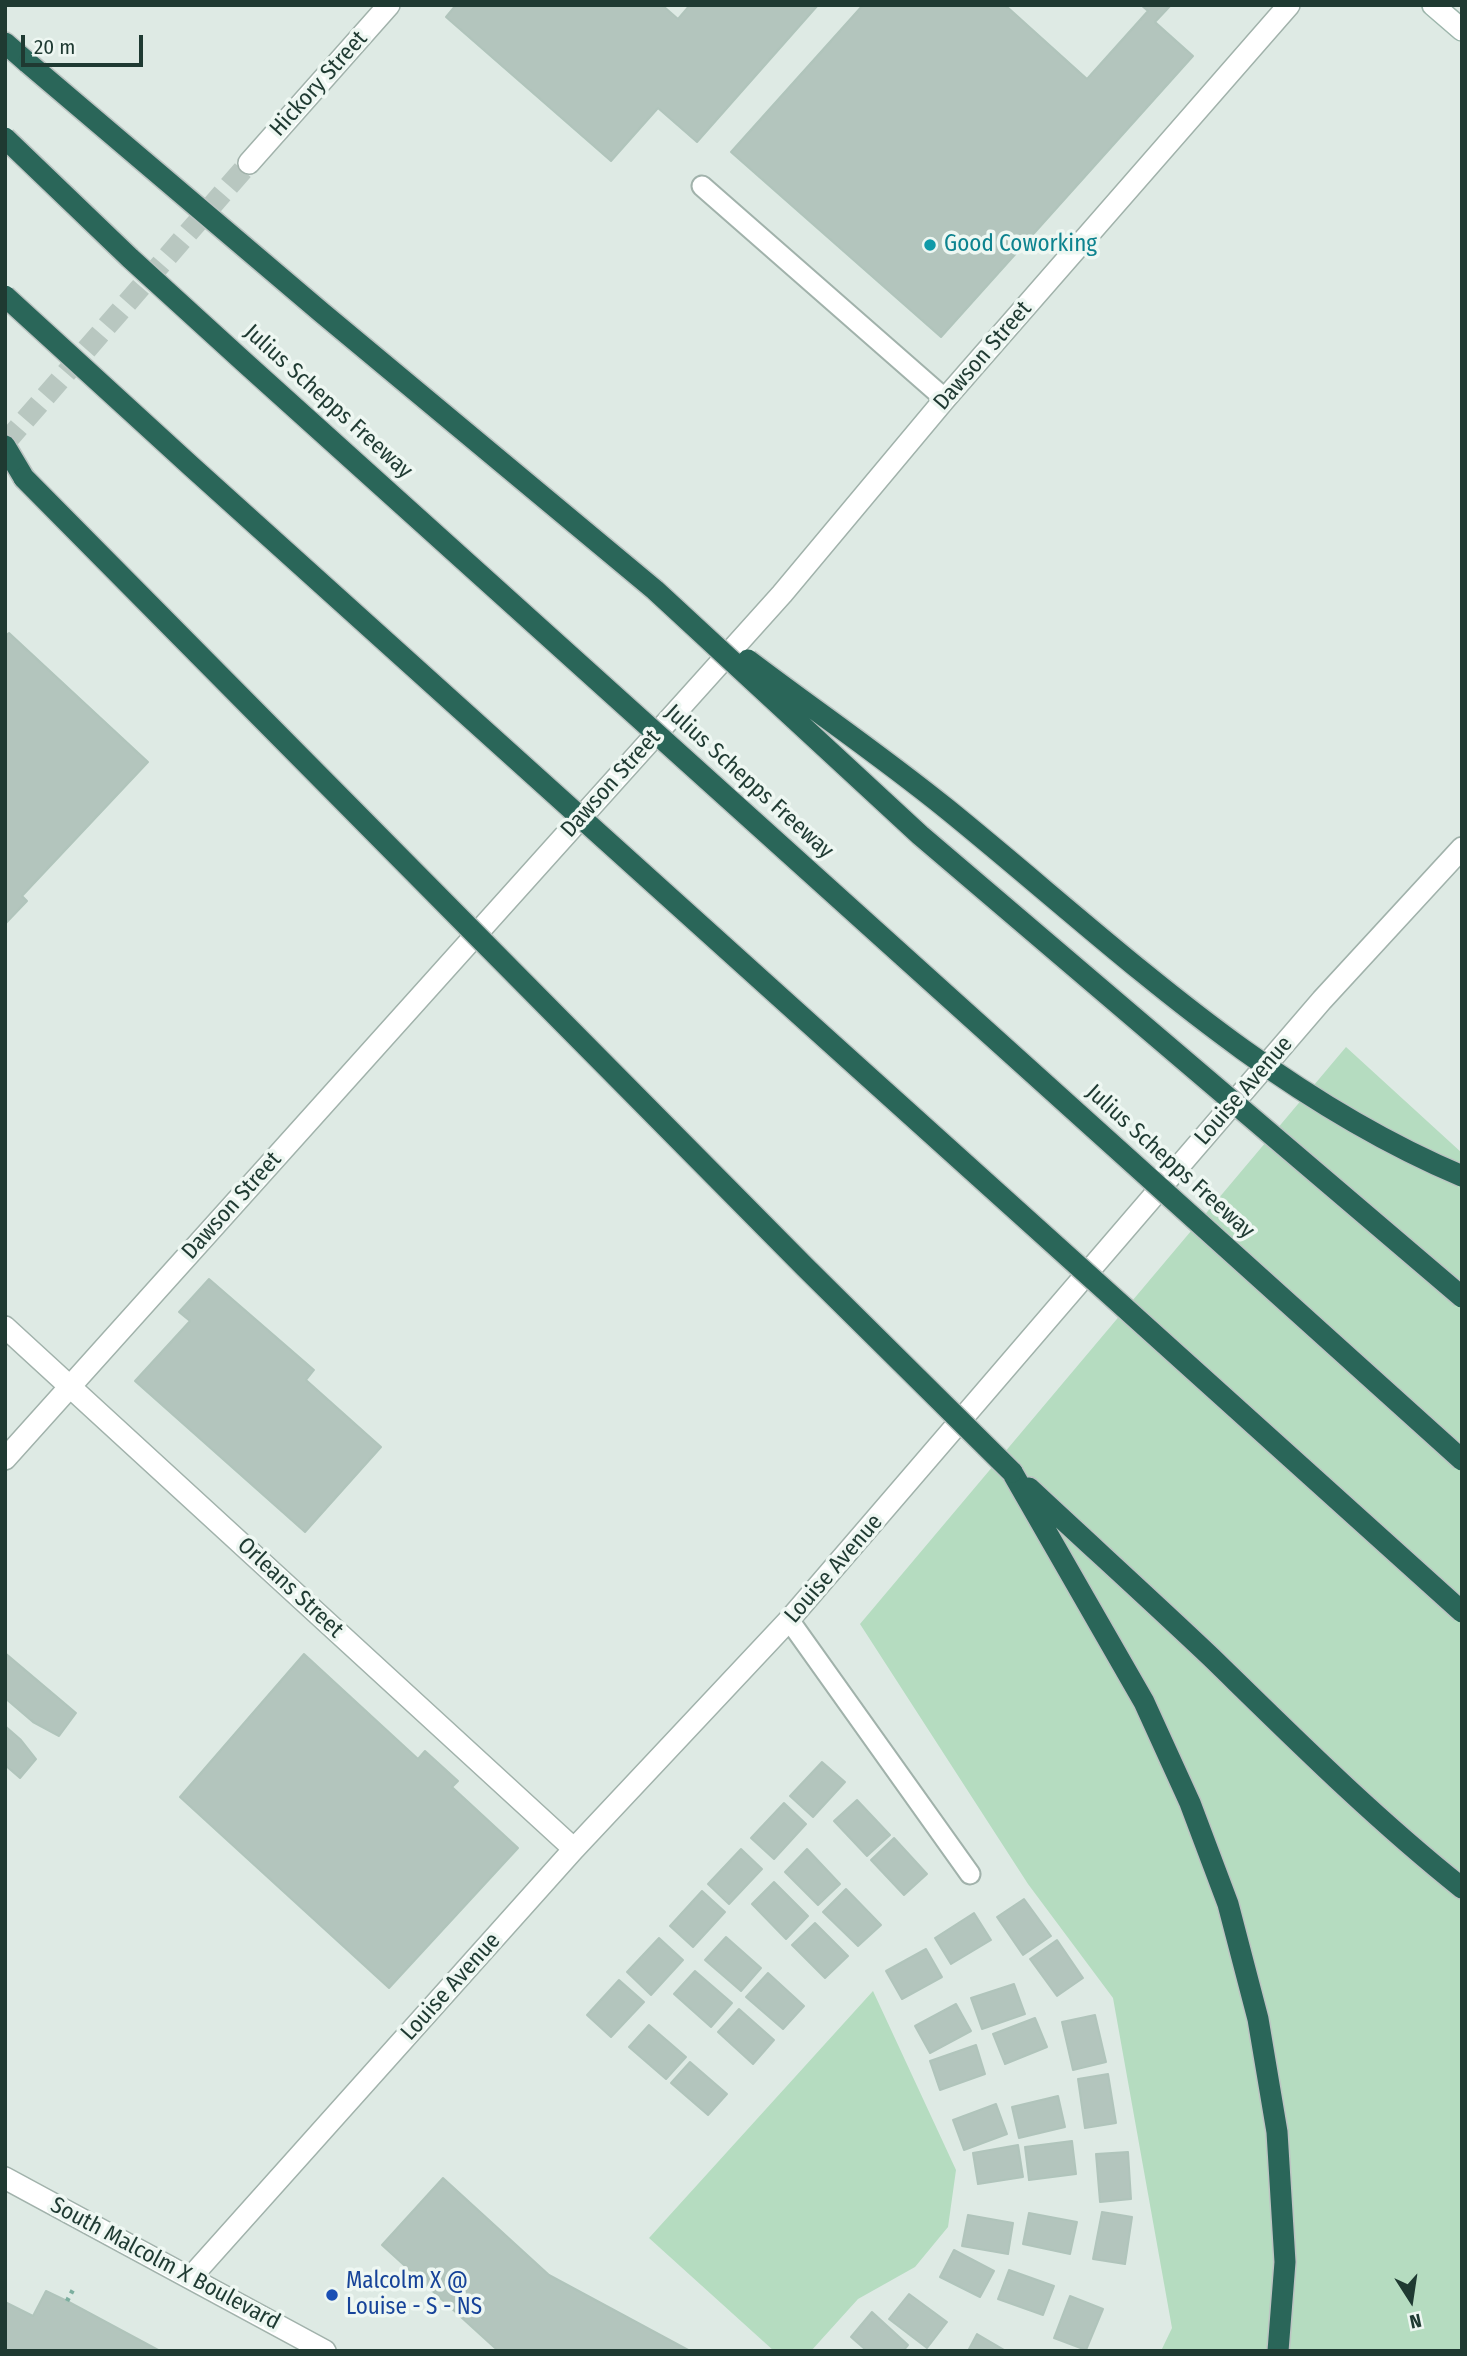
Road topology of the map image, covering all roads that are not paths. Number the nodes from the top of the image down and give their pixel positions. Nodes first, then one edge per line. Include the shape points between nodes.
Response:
1 (389, 5) edge
2 (1289, 5) edge
3 (1433, 5) edge
4 (1460, 25) edge
5 (5, 43) edge
6 (5, 138) edge
7 (248, 163) tunnel mouth
8 (702, 186) dead end
9 (5, 296) edge
10 (945, 399) junction
11 (5, 446) edge
12 (655, 590) junction
13 (1462, 848) edge
14 (1462, 1176) edge
15 (1462, 1297) edge
16 (5, 1327) edge
17 (71, 1386) junction
18 (5, 1459) edge
19 (1462, 1460) edge
20 (1012, 1472) junction
21 (1462, 1612) edge
22 (789, 1620) junction
23 (574, 1849) junction
24 (970, 1874) dead end
25 (1462, 1888) edge
26 (5, 2178) edge
27 (191, 2277) junction
28 (325, 2351) edge
29 (1278, 2351) edge

1 - 7 street, Hickory Street
2 - 10 street, Dawson Street
3 - 4 street
5 - 12 highway, bridge
6 - 19 highway, Julius Schepps Freeway, bridge via 243,361
8 - 10 lane
9 - 21 highway, bridge
10 - 17 street, Dawson Street via 782,594
11 - 20 highway, bridge via 24,478
12 - 14 highway, bridge via 946,808 1229,1040 1323,1106
12 - 15 highway, bridge via 920,835
13 - 22 street, Louise Avenue via 1322,1000
16 - 17 street, Orleans Street
17 - 18 street, Dawson Street
17 - 23 street, Orleans Street
20 - 25 highway via 1347,1789
20 - 29 highway via 1144,1702 1190,1803 1228,1904 1258,2019 1277,2132 1284,2249
22 - 23 street, Louise Avenue
22 - 24 lane
23 - 27 street, Louise Avenue
26 - 27 street, South Malcolm X Boulevard
27 - 28 street, South Malcolm X Boulevard

